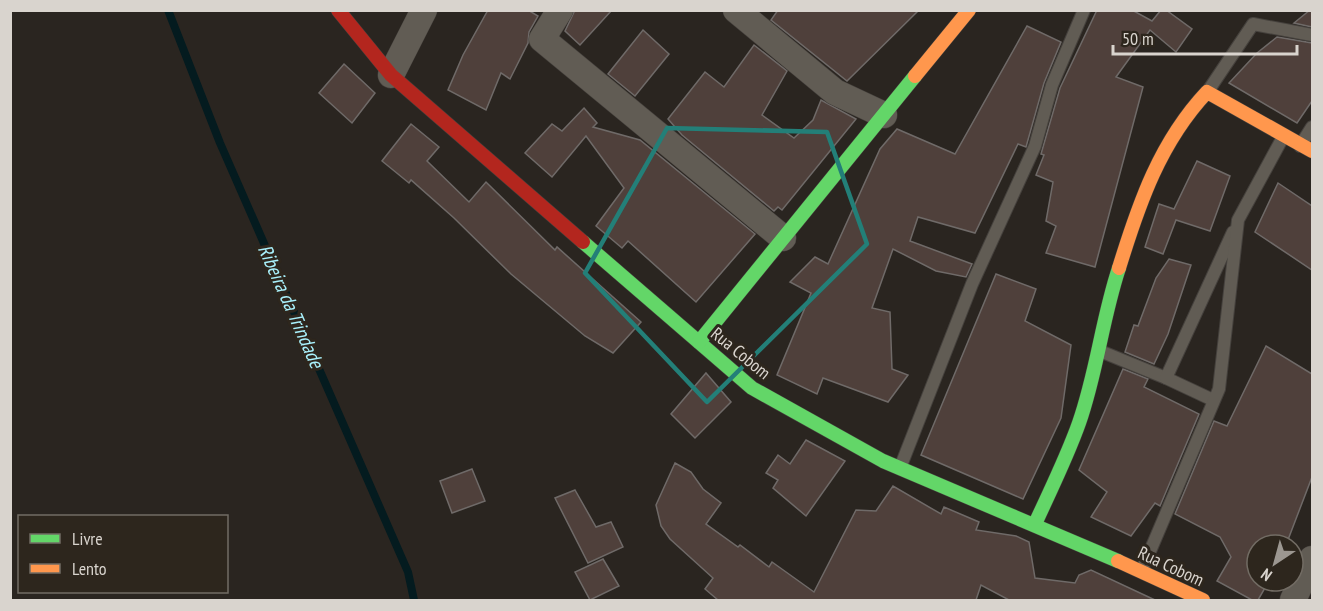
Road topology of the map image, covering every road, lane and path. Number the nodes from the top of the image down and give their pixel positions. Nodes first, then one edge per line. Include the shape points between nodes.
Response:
1 (338, 10) edge
2 (423, 10) edge
3 (560, 10) edge
4 (736, 10) edge
5 (969, 10) edge
6 (1084, 10) edge
7 (1312, 35) edge
8 (391, 75) junction
9 (1207, 92) junction
10 (884, 115) junction
11 (1312, 127) edge
12 (1284, 137) junction
13 (1306, 149) edge
14 (1238, 220) junction
15 (783, 238) junction
16 (699, 342) junction
17 (1100, 351) junction
18 (1166, 378) junction
19 (1214, 400) junction
20 (900, 469) junction
21 (1035, 524) junction
22 (1312, 560) edge
23 (1141, 572) junction
24 (1194, 598) edge
25 (1293, 600) edge

1 - 8 street, Rua Cobom
2 - 8 street
3 - 15 street via 542,39
4 - 10 street via 835,92
5 - 10 street
6 - 20 lane via 1052,85 1035,146 972,284
7 - 9 lane via 1253,24
8 - 16 street, Rua Cobom
9 - 12 street
9 - 17 street via 1171,136 1143,192 1106,307
10 - 15 street
11 - 13 lane
12 - 13 street
12 - 14 lane
14 - 18 lane
14 - 19 lane via 1219,388
15 - 16 street
16 - 20 street, Rua Cobom via 752,388
17 - 18 lane
17 - 21 street via 1079,424
18 - 19 lane
19 - 23 lane
20 - 21 street, Rua Cobom
21 - 23 street, Rua Cobom
22 - 25 street
23 - 24 street, Rua Cobom

